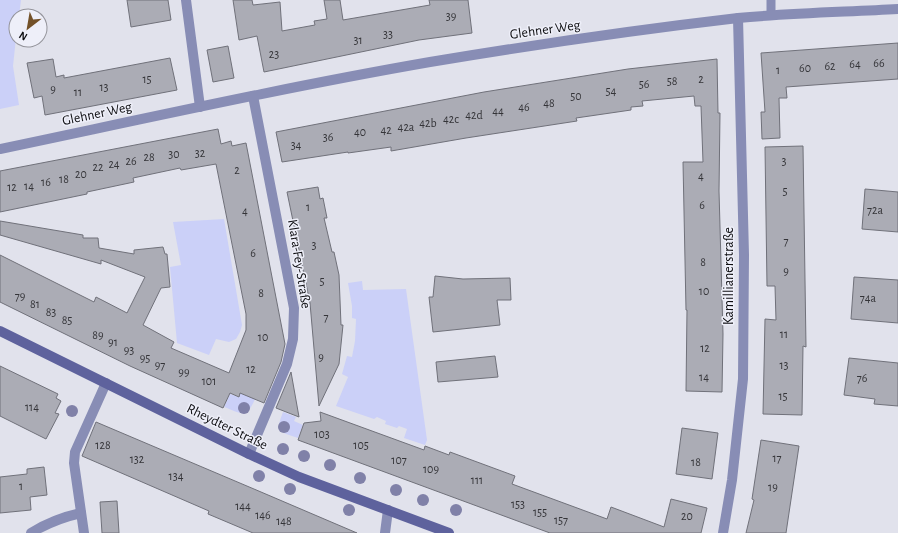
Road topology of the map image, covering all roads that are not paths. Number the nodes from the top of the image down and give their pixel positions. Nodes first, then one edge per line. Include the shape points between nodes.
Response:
1 (186, 0) edge
2 (771, 0) edge
3 (898, 9) edge
4 (772, 15) junction
5 (738, 18) junction
6 (253, 96) junction
7 (200, 107) junction
8 (0, 149) edge
9 (0, 331) edge
10 (106, 383) junction
11 (249, 454) junction
12 (388, 510) junction
13 (80, 513) junction
14 (31, 533) edge
15 (84, 533) edge
16 (385, 533) edge
17 (449, 533) edge
18 (723, 533) edge

1 - 7 street
2 - 4 lane
3 - 4 street, Glehner Weg
4 - 5 street, Glehner Weg
5 - 6 street, Glehner Weg via 430,62
5 - 18 street, Kamillianerstraße via 744,256 743,379 732,480
6 - 7 street, Glehner Weg
6 - 11 street, Klara-Fey-Straße via 294,308 293,338 287,364
7 - 8 street, Glehner Weg
9 - 10 main road, Rheydter Straße
10 - 11 main road, Rheydter Straße
10 - 13 street via 74,452
11 - 12 main road, Rheydter Straße via 299,477
12 - 16 street
12 - 17 main road, Rheydter Straße
13 - 14 street via 60,518
13 - 15 street

